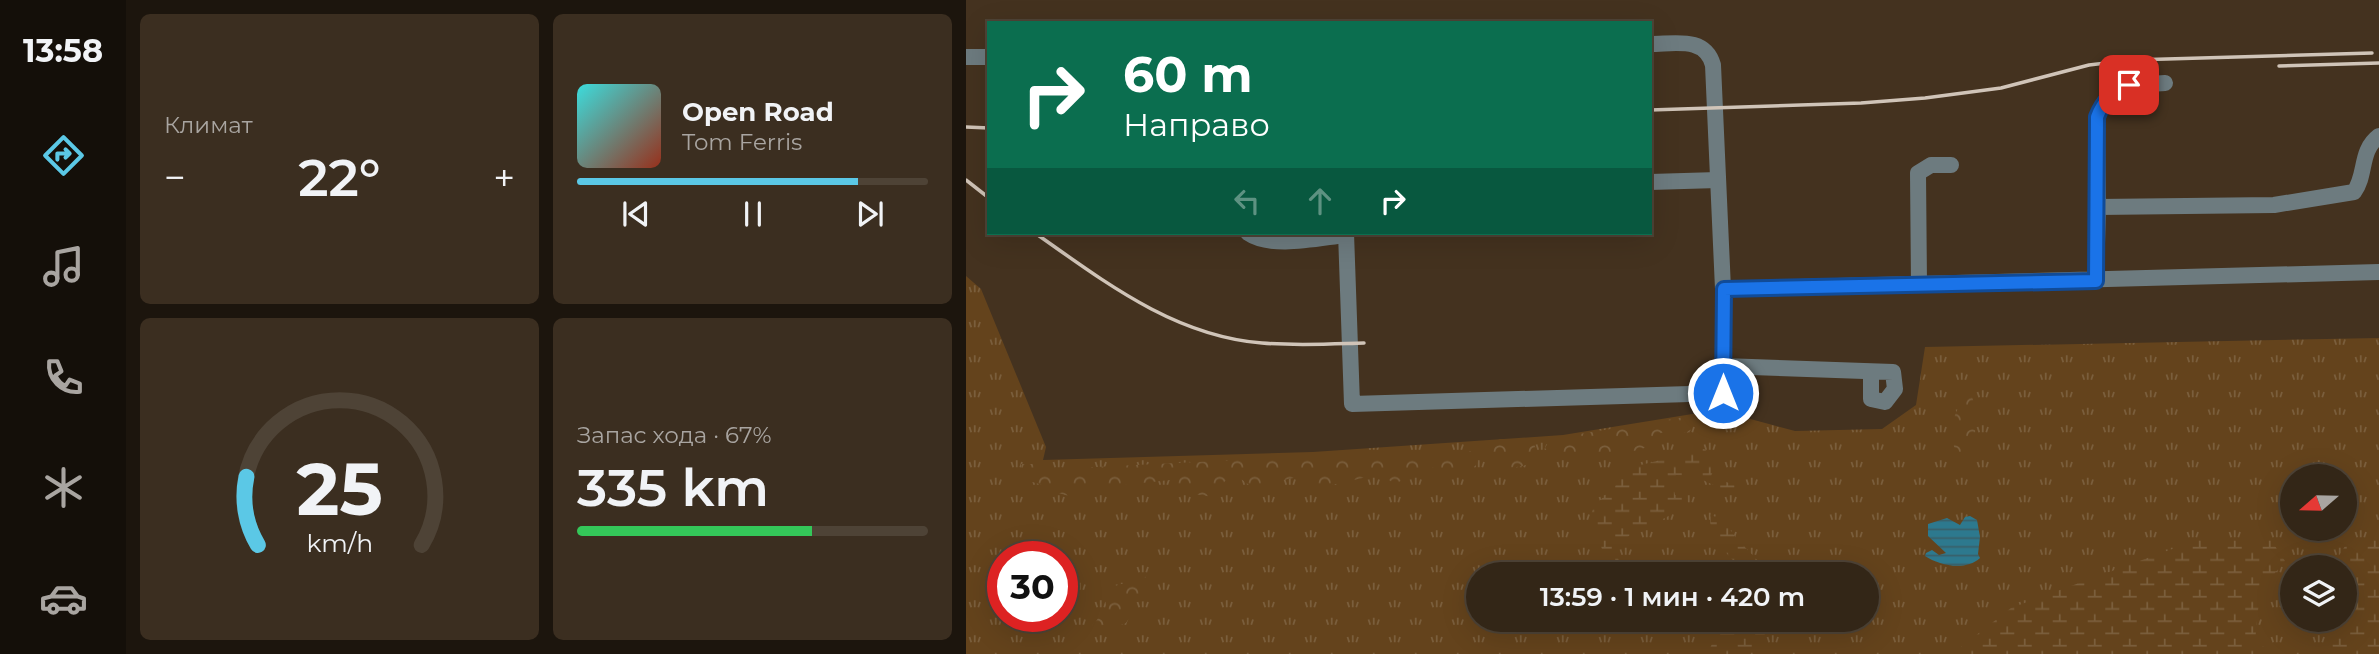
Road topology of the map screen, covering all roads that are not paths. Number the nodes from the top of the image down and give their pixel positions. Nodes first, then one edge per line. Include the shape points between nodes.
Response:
1 (1652, 44) edge
2 (966, 57) edge
3 (987, 57) edge
4 (2165, 83) dead end
5 (2379, 136) edge
6 (1951, 164) dead end
7 (1718, 180) junction
8 (1652, 181) edge
9 (2098, 207) junction
10 (1251, 235) edge
11 (1337, 235) edge
12 (1346, 235) edge
13 (2379, 272) edge
14 (2096, 281) junction
15 (1919, 285) junction
16 (1724, 289) junction
17 (1723, 366) junction
18 (1871, 372) dead end

1 - 7 street via 1693,44 1711,57
2 - 3 street
4 - 9 street via 2129,85 2110,95 2101,107 2097,117
5 - 9 street via 2364,155 2354,192 2274,205
6 - 15 street via 1931,164 1918,173
7 - 8 street
7 - 16 street
9 - 14 street
10 - 11 street via 1275,242
12 - 17 street via 1352,404 1723,393
13 - 14 street
14 - 15 street
15 - 16 street
16 - 17 street
17 - 18 street

